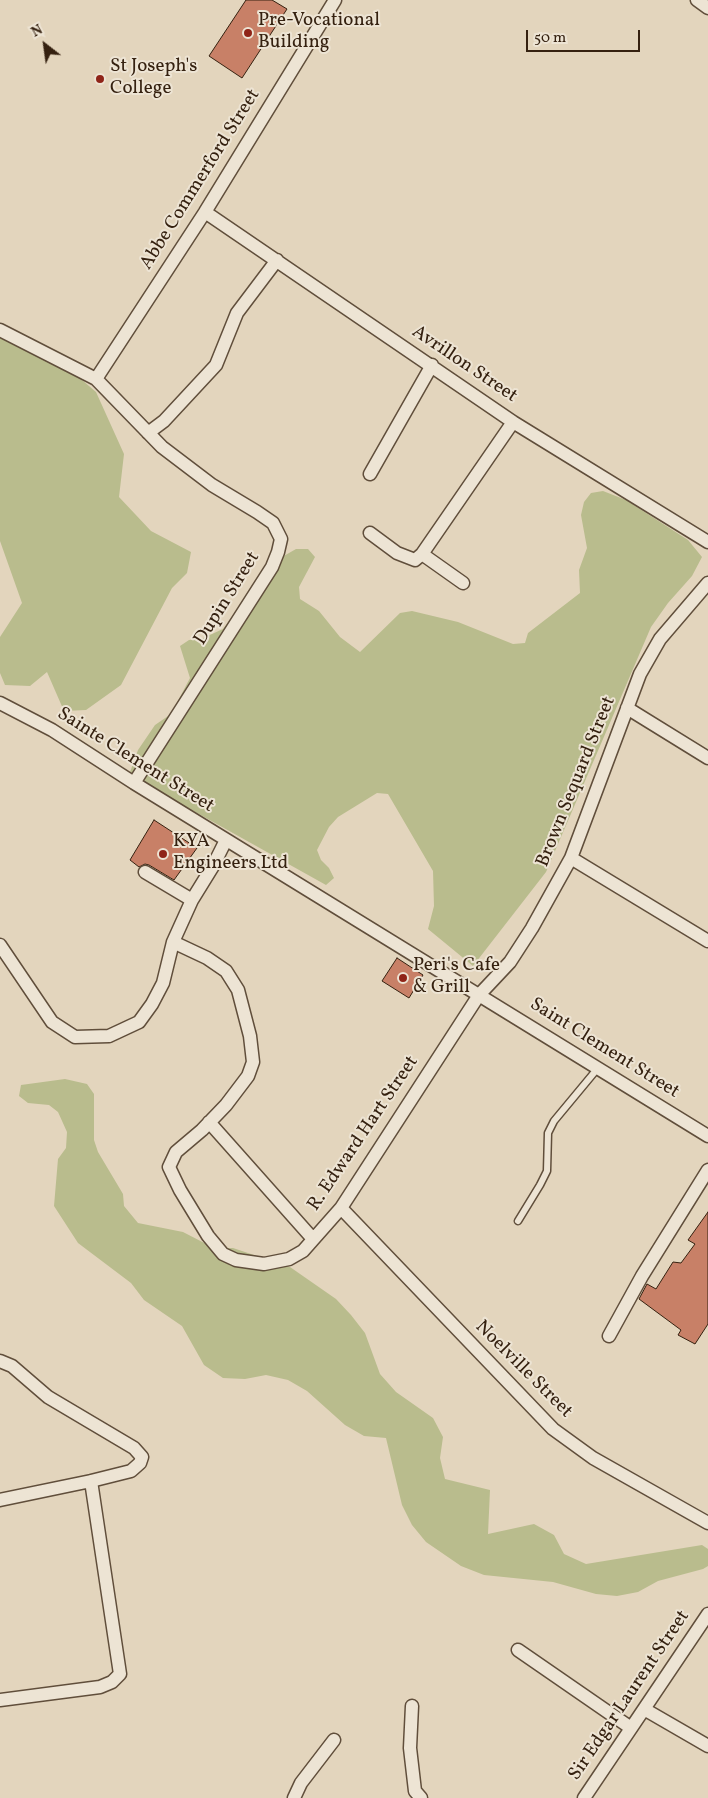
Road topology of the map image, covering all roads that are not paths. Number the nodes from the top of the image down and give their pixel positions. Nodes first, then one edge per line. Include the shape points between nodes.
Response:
1 (335, 0) edge
2 (697, 0) edge
3 (708, 8) edge
4 (205, 212) junction
5 (277, 260) junction
6 (0, 330) edge
7 (432, 365) junction
8 (96, 379) junction
9 (513, 422) junction
10 (148, 433) junction
11 (370, 474) dead end
12 (370, 533) dead end
13 (708, 542) edge
14 (422, 554) junction
15 (463, 583) dead end
16 (708, 583) edge
17 (0, 703) edge
18 (627, 708) junction
19 (708, 758) edge
20 (134, 783) junction
21 (226, 840) junction
22 (571, 858) junction
23 (146, 872) dead end
24 (192, 900) junction
25 (708, 941) edge
26 (173, 942) junction
27 (0, 945) edge
28 (479, 994) junction
29 (598, 1068) junction
30 (209, 1122) junction
31 (708, 1136) edge
32 (708, 1170) edge
33 (341, 1208) junction
34 (518, 1221) dead end
35 (313, 1239) junction
36 (608, 1336) dead end
37 (0, 1361) edge
38 (90, 1481) junction
39 (0, 1500) edge
40 (708, 1523) edge
41 (708, 1614) edge
42 (518, 1650) dead end
43 (0, 1700) edge
44 (412, 1706) dead end
45 (644, 1709) junction
46 (631, 1728) junction
47 (334, 1740) dead end
48 (708, 1746) edge
49 (294, 1798) edge
50 (421, 1798) edge
51 (584, 1798) edge

1 - 4 street, Abbe Commerford Street
2 - 3 street
4 - 5 street, Avrillon Street
4 - 8 street, Abbe Commerford Street
5 - 7 street, Avrillon Street
5 - 10 street via 238,313 216,365 164,421
6 - 8 street, Dupin Street
7 - 9 street, Avrillon Street
7 - 11 street
8 - 10 street, Dupin Street
9 - 13 street, Avrillon Street
9 - 14 street
10 - 20 street, Dupin Street via 212,485 273,523 281,539 272,567
12 - 14 street via 397,553 415,560
14 - 15 street
16 - 18 street, Brown Sequard Street via 660,639 640,674
17 - 20 street, Sainte Clement Street via 52,730
18 - 19 street
18 - 22 street, Brown Sequard Street
20 - 21 street, Sainte Clement Street
21 - 24 street
21 - 28 street, Sainte Clement Street
22 - 25 street
22 - 28 street, Brown Sequard Street via 510,962
23 - 24 street
24 - 26 street
26 - 27 street via 163,983 139,1022 109,1036 75,1037 52,1022
26 - 30 street via 208,958 226,971 238,990 250,1036 253,1062 248,1076
28 - 29 street, Saint Clement Street
28 - 33 street, R. Edward Hart Street
29 - 31 street, Saint Clement Street
29 - 34 lane via 554,1121 548,1133 546,1172
30 - 35 street
30 - 35 street, R. Edward Hart Street via 176,1152 170,1167 208,1236 223,1254 236,1260 264,1264 289,1259 304,1251
32 - 36 street
33 - 35 street, R. Edward Hart Street
33 - 40 street, Noelville Street via 552,1429 593,1458
37 - 38 street via 12,1366 48,1397 134,1448 142,1458 132,1471
38 - 39 street
38 - 43 street via 120,1674 100,1687
41 - 45 street, Sir Edgar Laurent Street
42 - 46 street
44 - 50 street via 410,1748 415,1791
45 - 46 street, Sir Edgar Laurent Street
45 - 48 street
46 - 51 street, Sir Edgar Laurent Street
47 - 49 street

